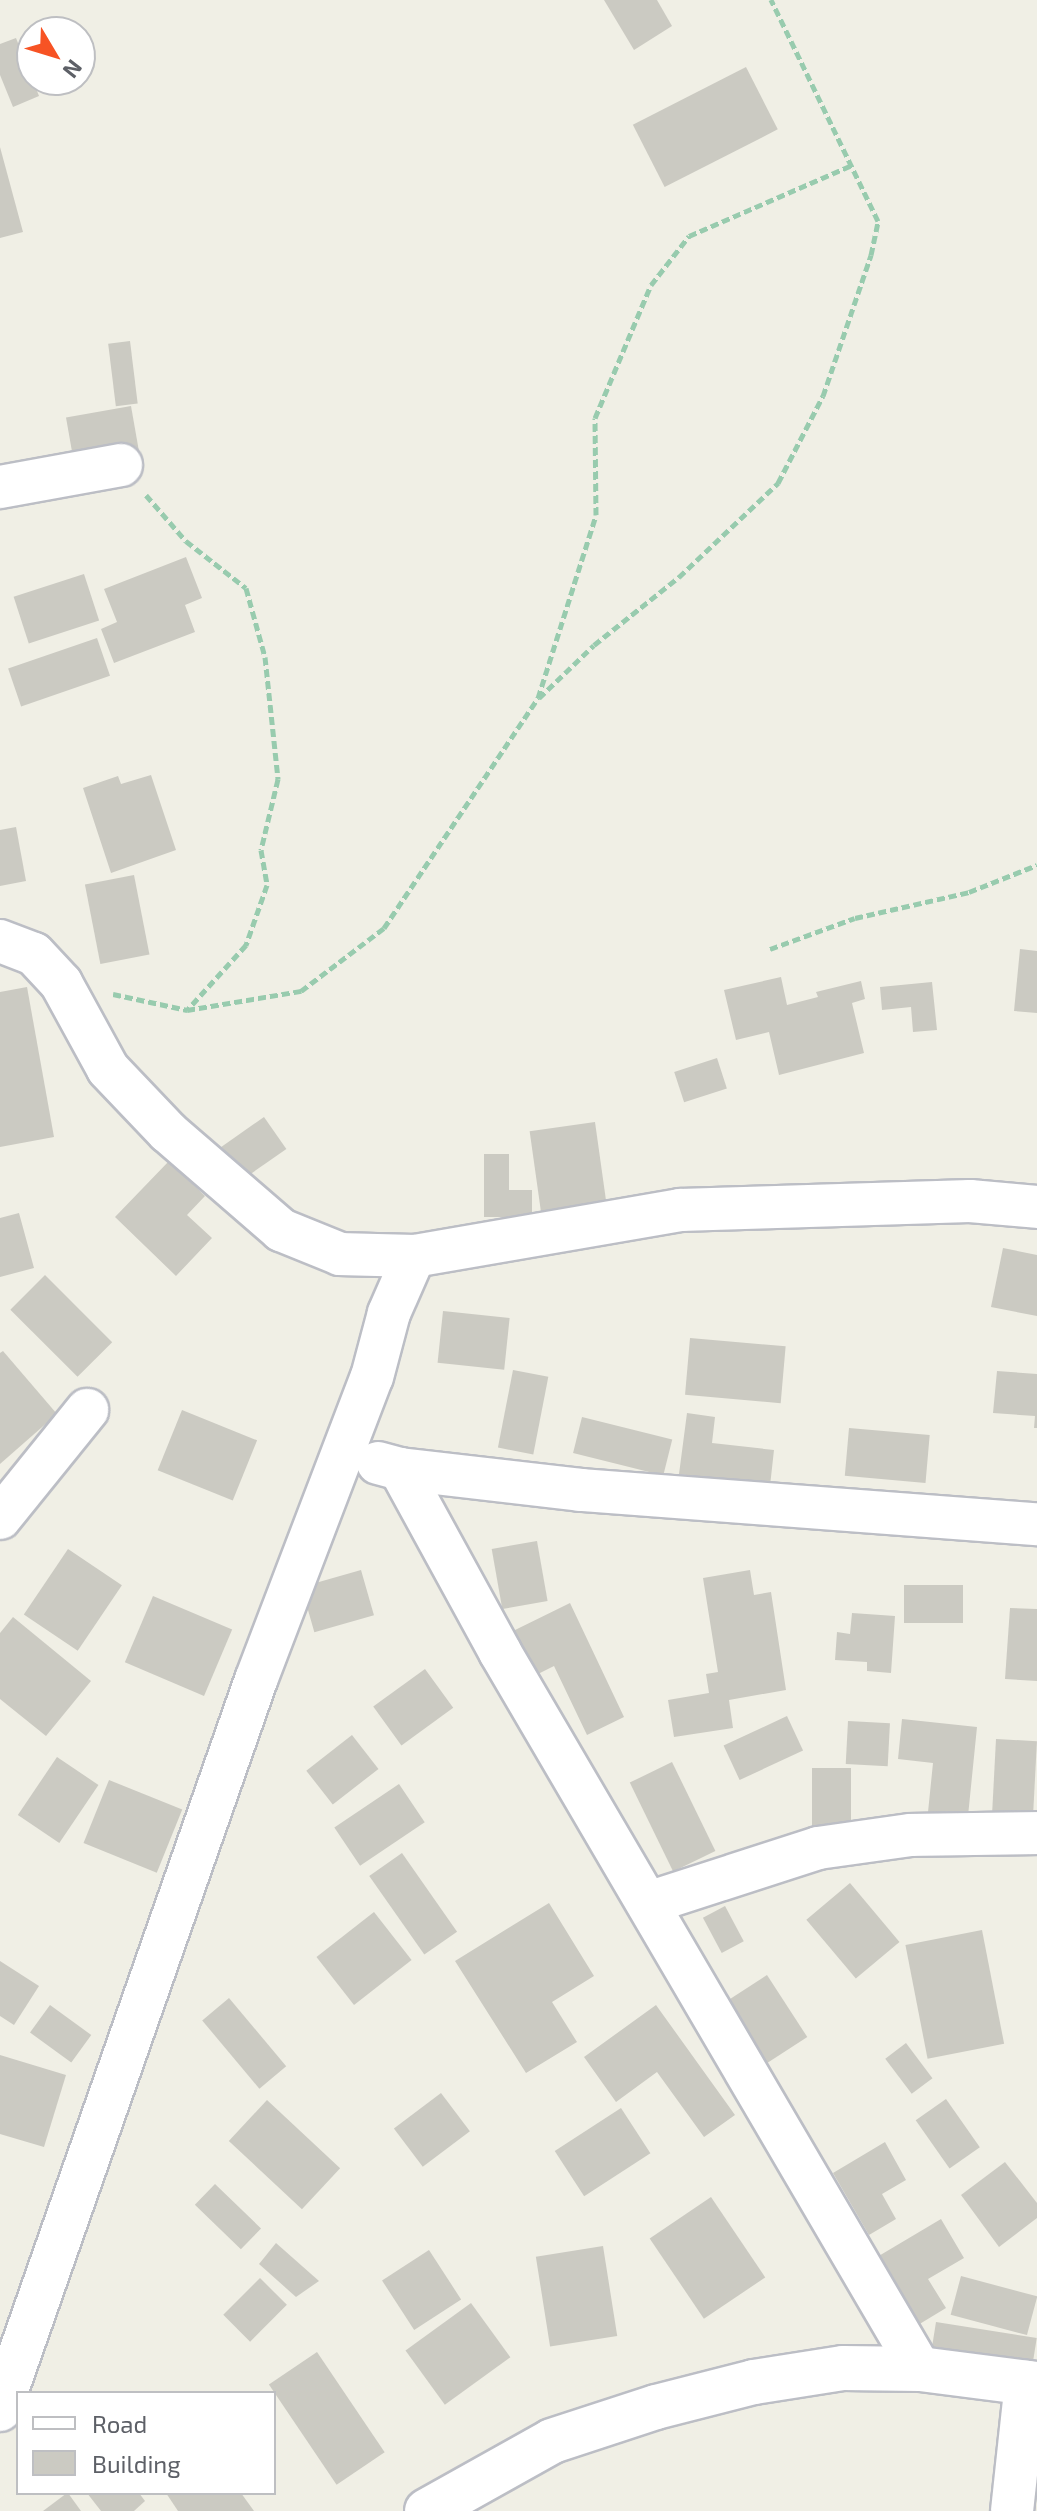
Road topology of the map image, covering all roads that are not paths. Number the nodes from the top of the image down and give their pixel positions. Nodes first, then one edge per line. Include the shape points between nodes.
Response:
1 (121, 465) road end
2 (0, 487) edge
3 (0, 941) edge
4 (1037, 1207) edge
5 (414, 1256) junction
6 (87, 1410) dead end
7 (342, 1453) junction
8 (400, 1469) junction
9 (0, 1518) edge
10 (1037, 1524) edge
11 (1037, 1833) edge
12 (648, 1903) junction
13 (920, 2369) junction
14 (1032, 2383) edge
15 (0, 2410) edge
16 (427, 2511) edge
17 (1012, 2511) edge

1 - 2 street
3 - 5 street via 34,954 61,983 108,1069 168,1132 281,1230 340,1254
4 - 5 street via 970,1201 680,1210
5 - 7 street
6 - 9 street
7 - 8 street
7 - 15 street via 256,1680
8 - 10 street via 581,1490
8 - 12 street
11 - 12 street via 911,1835 818,1848
12 - 13 street
13 - 14 street
13 - 16 street via 843,2368 754,2382 656,2407 552,2441
14 - 17 street

